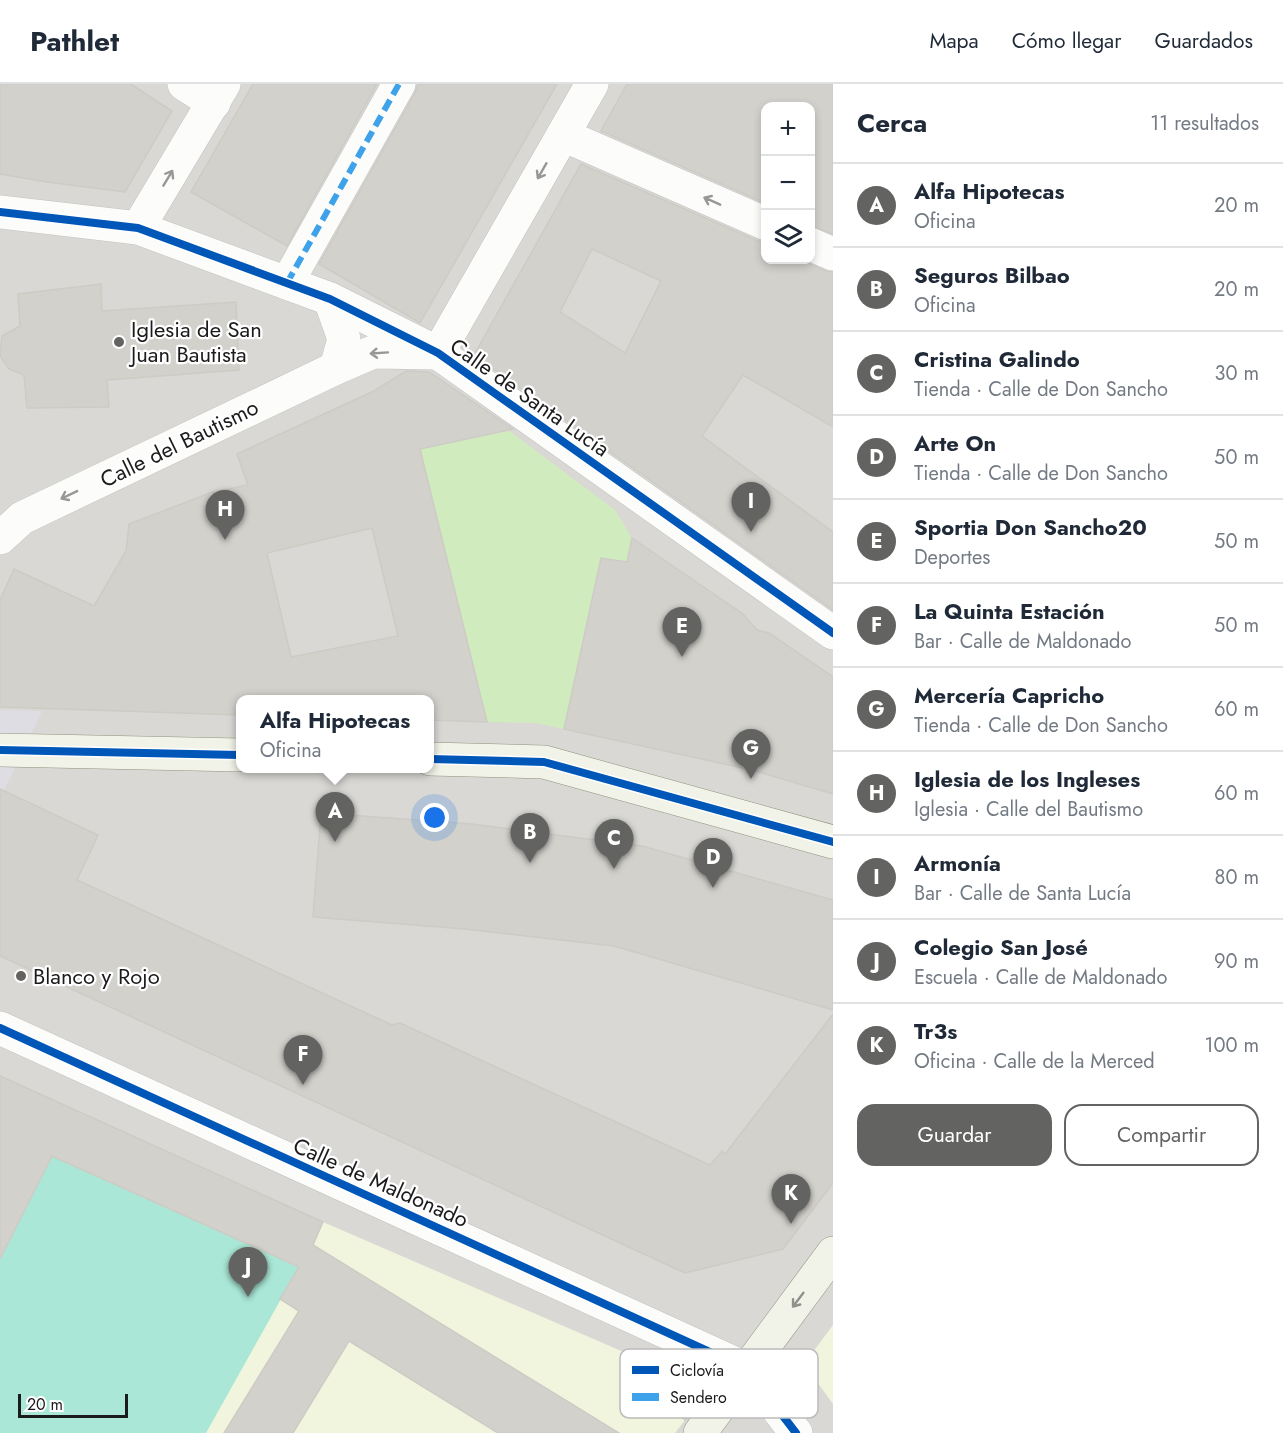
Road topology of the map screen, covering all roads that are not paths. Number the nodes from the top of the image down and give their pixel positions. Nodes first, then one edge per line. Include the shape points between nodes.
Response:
1 (184, 84) edge
2 (399, 84) edge
3 (592, 84) edge
4 (219, 93) edge
5 (562, 135) junction
6 (0, 212) edge
7 (761, 222) edge
8 (138, 228) junction
9 (815, 246) edge
10 (833, 254) edge
11 (287, 283) junction
12 (330, 299) junction
13 (438, 353) junction
14 (336, 368) junction
15 (7, 520) edge
16 (833, 633) edge
17 (6, 751) edge
18 (236, 755) edge
19 (434, 759) edge
20 (833, 842) edge
21 (0, 1028) edge
22 (833, 1253) edge
23 (705, 1349) edge
24 (761, 1349) edge
25 (711, 1418) edge
26 (785, 1418) edge
27 (700, 1433) edge
28 (796, 1433) edge

1 - 4 street
2 - 11 street
3 - 5 street
8 -> 4 street
7 -> 5 street
5 -> 13 street
6 - 8 street, Calle de Santa Lucía
8 - 11 street, Calle de Santa Lucía
9 - 10 street
11 - 12 street, Calle de Santa Lucía
12 - 13 street, Calle de Santa Lucía
12 - 14 street via 344,339
13 -> 14 street, Calle del Bautismo via 374,352
13 - 16 street, Calle de Santa Lucía
14 -> 15 street, Calle del Bautismo
17 - 18 street
19 - 20 street via 544,762
21 - 23 street, Calle de Maldonado
22 -> 24 street
25 - 27 street
26 - 28 street

